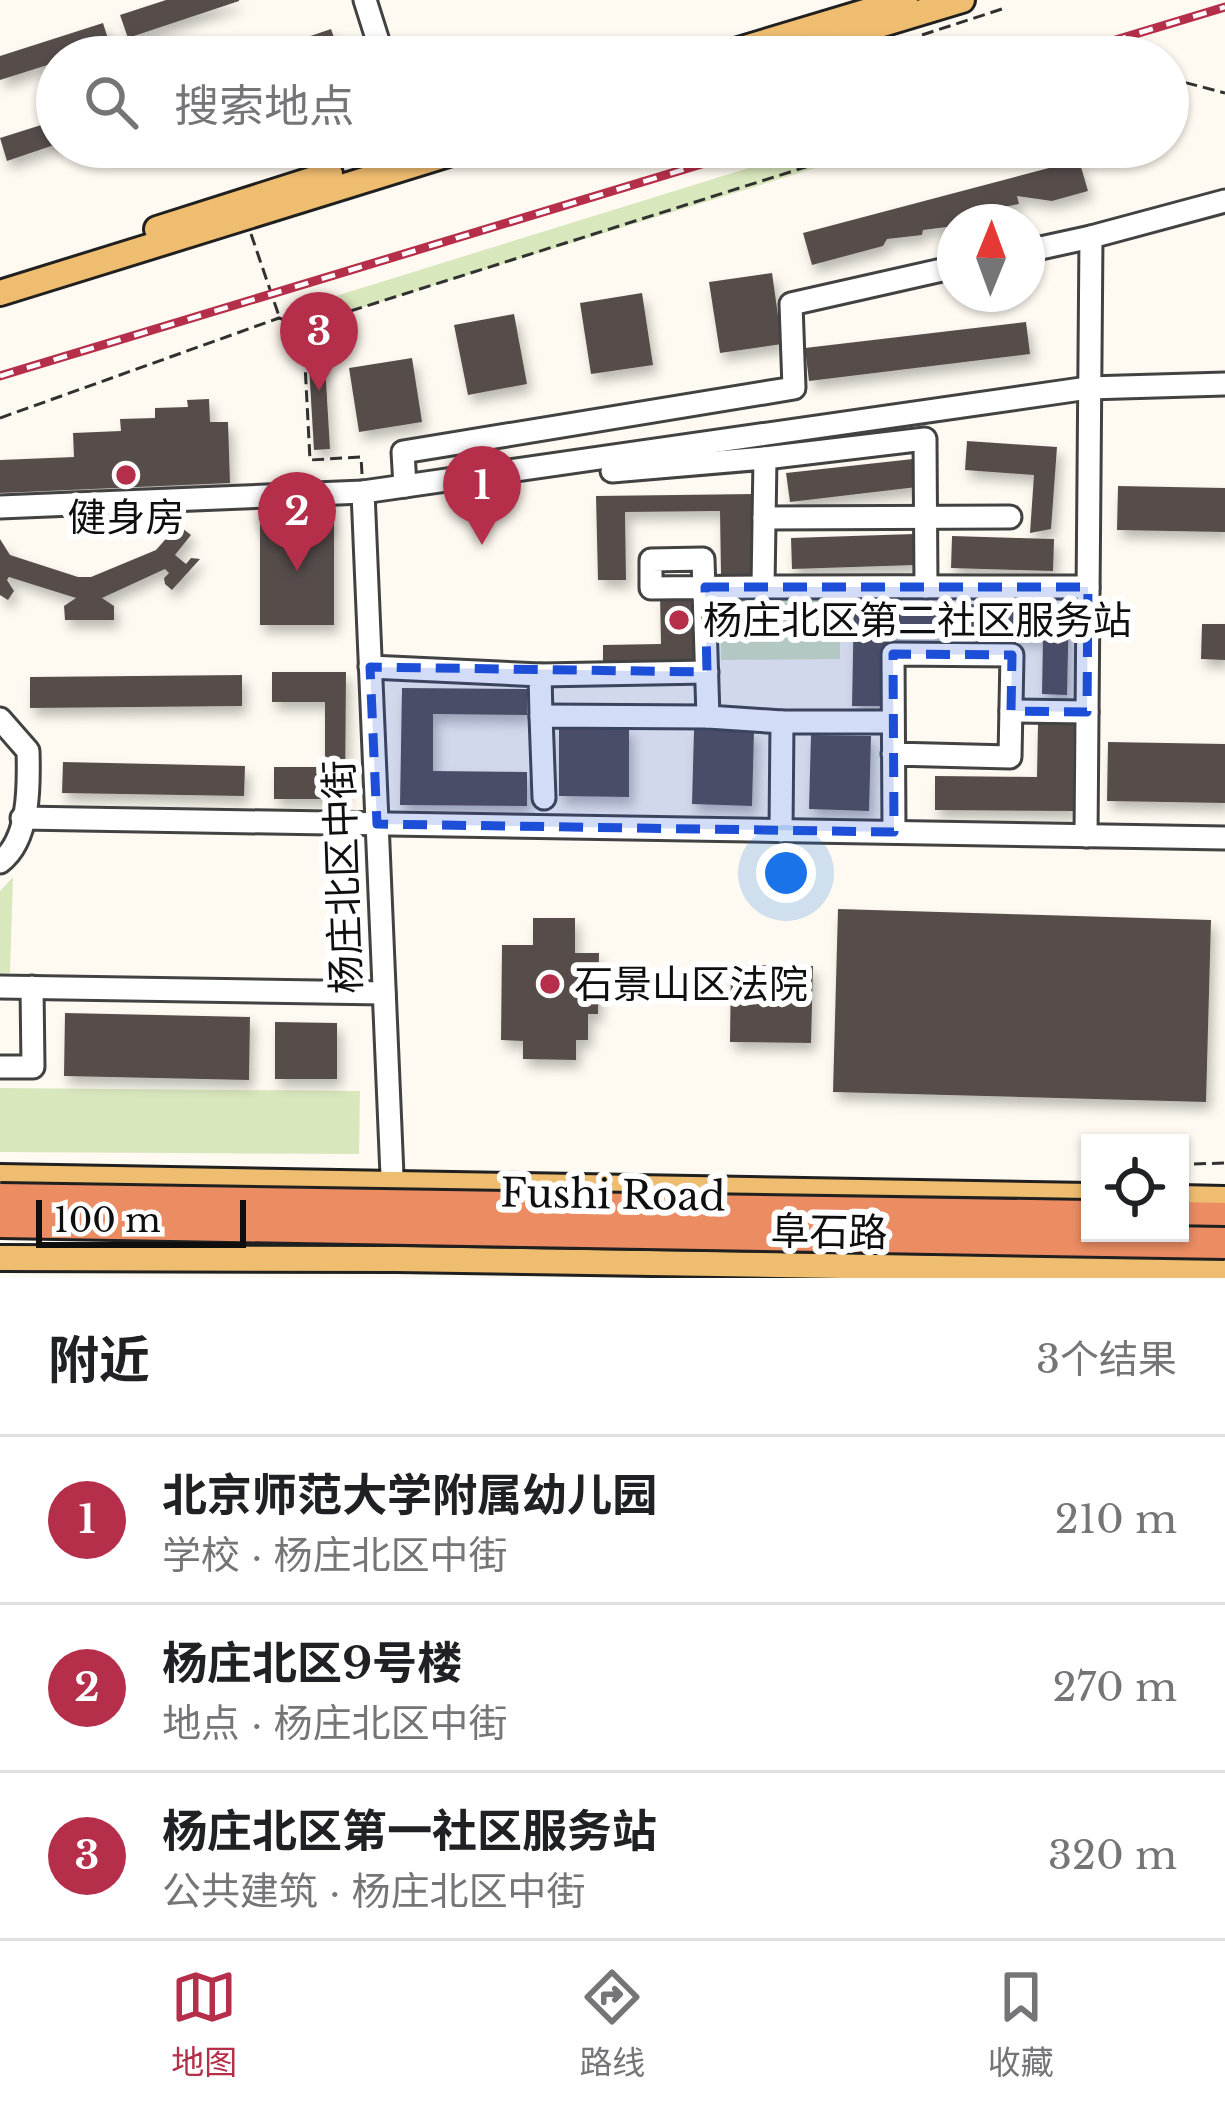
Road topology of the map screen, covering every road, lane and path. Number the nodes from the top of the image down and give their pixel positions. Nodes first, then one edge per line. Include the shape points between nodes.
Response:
1 (365, 0) edge
2 (905, 0) edge
3 (962, 0) edge
4 (1003, 10) dead end
5 (922, 35) dead end
6 (376, 36) edge
7 (785, 36) edge
8 (843, 36) edge
9 (1189, 84) edge
10 (1225, 93) edge
11 (361, 168) edge
12 (373, 168) edge
13 (803, 168) edge
14 (1225, 201) edge
15 (247, 218) junction
16 (1090, 237) junction
17 (1045, 247) edge
18 (937, 271) edge
19 (0, 278) edge
20 (0, 293) edge
21 (279, 318) junction
22 (303, 326) junction
23 (1225, 384) edge
24 (1088, 388) junction
25 (0, 418) edge
26 (765, 458) junction
27 (612, 471) dead end
28 (405, 486) junction
29 (363, 492) junction
30 (0, 507) edge
31 (925, 515) junction
32 (1010, 517) dead end
33 (764, 518) junction
34 (763, 587) junction
35 (926, 587) junction
36 (1088, 587) junction
37 (370, 667) junction
38 (707, 672) junction
39 (540, 675) junction
40 (1011, 711) junction
41 (1087, 712) junction
42 (541, 716) junction
43 (708, 717) junction
44 (0, 719) edge
45 (782, 722) junction
46 (884, 722) dead end
47 (893, 754) junction
48 (544, 797) dead end
49 (22, 818) junction
50 (377, 824) junction
51 (781, 831) junction
52 (894, 832) junction
53 (1086, 836) junction
54 (1225, 838) edge
55 (0, 862) edge
56 (0, 987) edge
57 (32, 987) junction
58 (384, 993) junction
59 (0, 1067) edge
60 (1225, 1163) edge
61 (1194, 1164) dead end
62 (0, 1177) edge
63 (392, 1184) junction
64 (1081, 1196) edge
65 (1189, 1198) edge
66 (0, 1199) edge
67 (1225, 1199) edge
68 (1081, 1216) edge
69 (1189, 1217) edge
70 (1225, 1218) edge
71 (0, 1222) edge
72 (1225, 1243) edge
73 (0, 1258) edge
74 (397, 1259) junction
75 (684, 1272) edge
76 (1225, 1272) edge

1 - 6 street
2 - 7 main road
3 - 8 main road
4 - 5 path
9 - 10 path
11 - 19 main road
12 - 15 main road
13 - 22 path
14 - 16 street
15 - 20 main road
15 - 21 path
16 - 17 street
16 - 24 street
18 - 28 street via 791,304 794,388 403,452
21 - 22 path
21 - 25 path
22 - 29 path via 310,460 361,457
23 - 24 street
24 - 28 street
24 - 36 street
26 - 27 street
26 - 31 street via 925,439
26 - 33 street
28 - 29 street
29 - 30 street
29 - 37 street, 杨庄北区中街
31 - 32 street
31 - 33 street
31 - 35 street
33 - 34 street
34 - 35 street
34 - 38 street via 705,587
35 - 36 street
36 - 41 street
37 - 39 street
37 - 50 street, 杨庄北区中街
38 - 39 street
38 - 43 street
39 - 42 street
40 - 41 street
40 - 47 street via 1010,757
40 - 47 street via 1012,655 893,655
41 - 53 street
42 - 43 street
42 - 48 street
43 - 45 street
44 - 49 street via 28,752
45 - 46 street
45 - 51 street
47 - 52 street
49 - 50 street
49 - 55 street
50 - 51 street
50 - 58 street, 杨庄北区中街
51 - 52 street
52 - 53 street
53 - 54 street
56 - 57 street
57 - 58 street
57 - 59 street via 34,1067
58 - 63 street, 杨庄北区中街
60 - 61 path
62 - 63 main road, 阜石路
63 - 64 main road, 阜石路
63 - 74 street, 杨庄北区中街
65 - 67 main road
66 - 68 highway, Fushi Road, bridge
69 - 70 highway
71 - 72 highway, Fushi Road, bridge
73 - 74 main road, 阜石路
74 - 75 main road, 阜石路
75 - 76 main road, 阜石路

